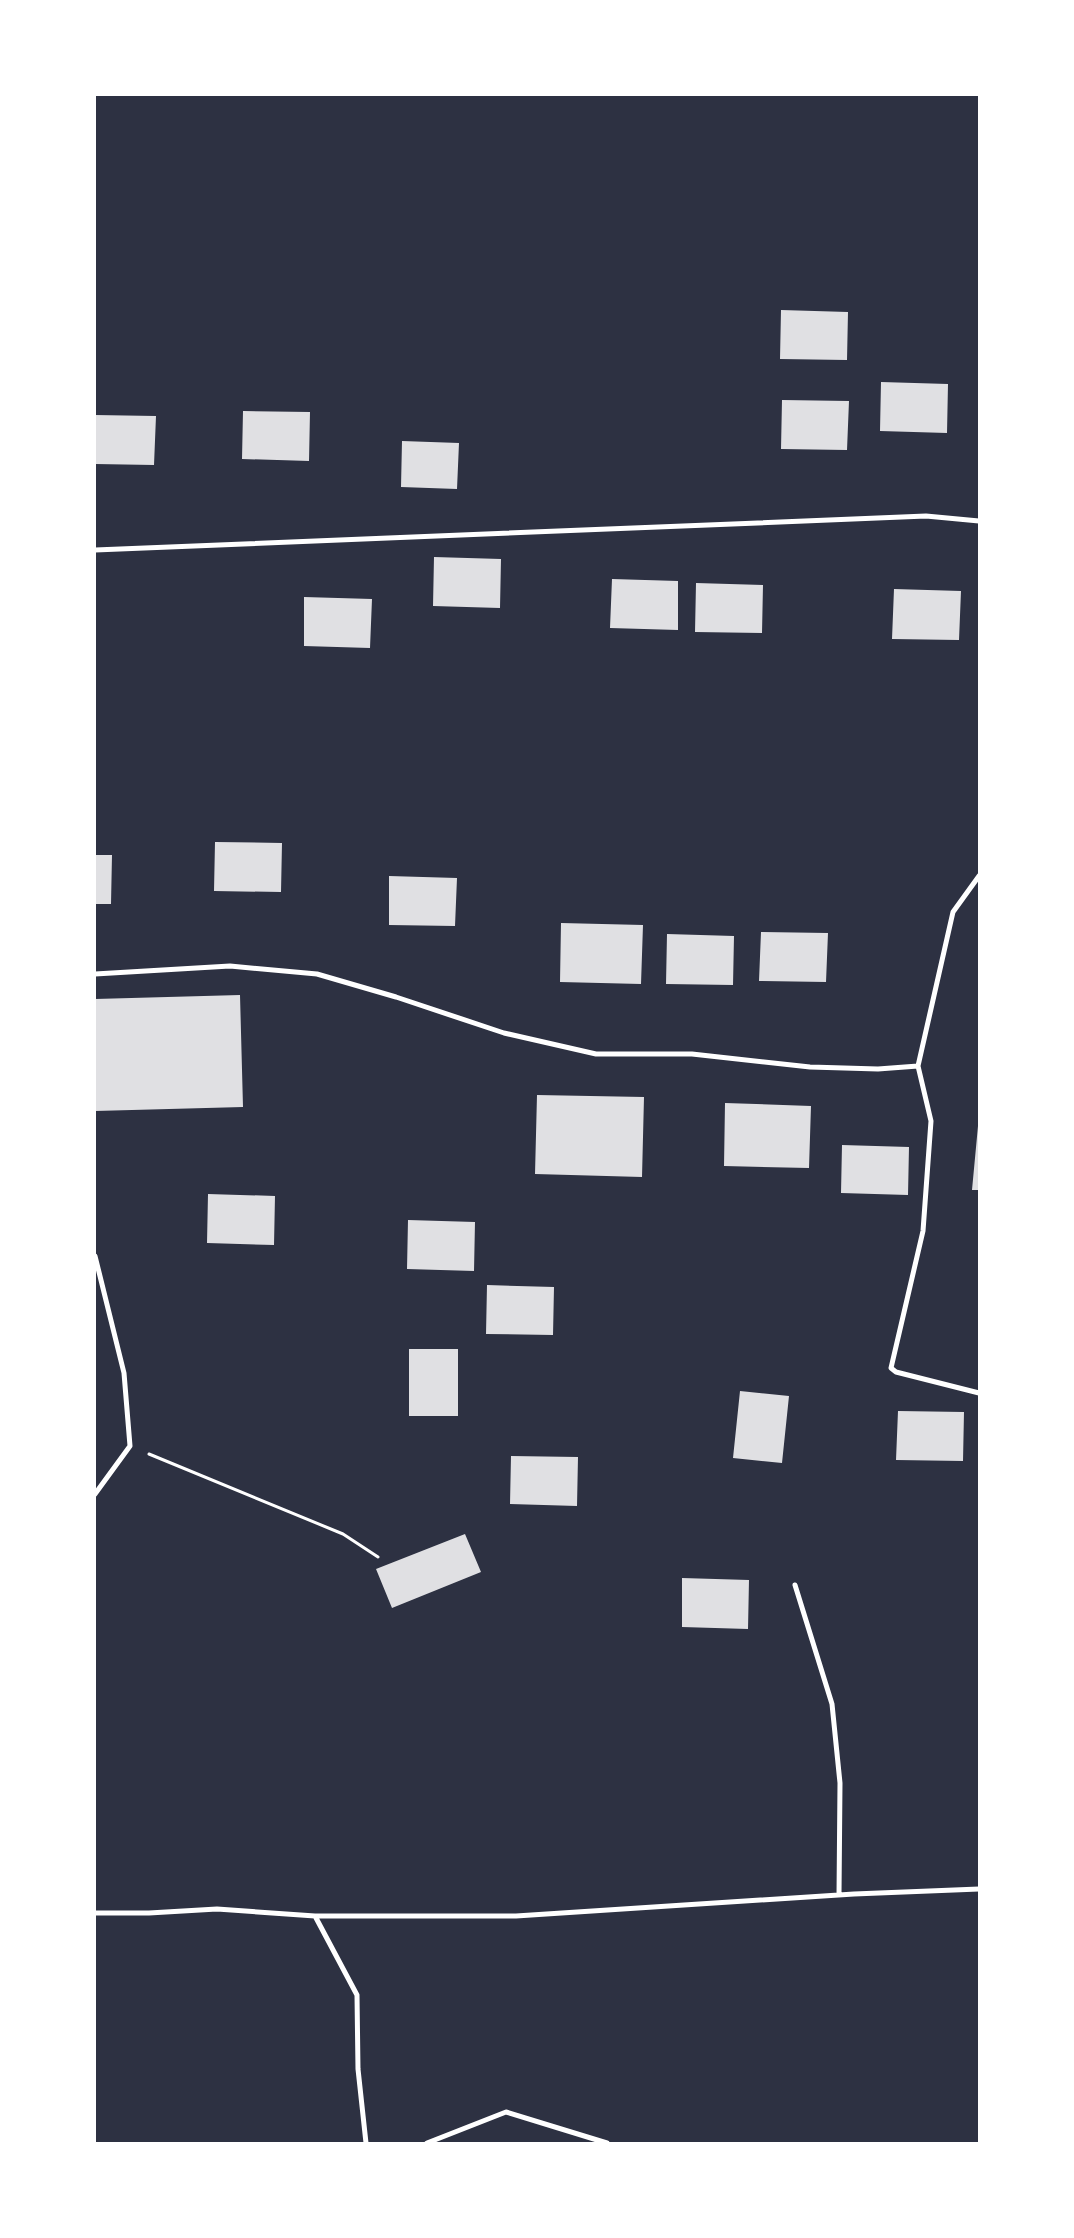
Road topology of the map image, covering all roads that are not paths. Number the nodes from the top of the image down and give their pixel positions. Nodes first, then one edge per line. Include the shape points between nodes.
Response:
1 (979, 521) edge
2 (95, 550) edge
3 (979, 876) edge
4 (95, 974) edge
5 (918, 1066) junction
6 (95, 1256) edge
7 (979, 1393) edge
8 (95, 1494) edge
9 (796, 1585) dead end
10 (979, 1889) edge
11 (839, 1895) junction
12 (95, 1913) edge
13 (315, 1916) junction
14 (366, 2143) edge
15 (427, 2143) edge
16 (607, 2143) edge

1 - 2 street via 926,516
3 - 5 street via 953,912
4 - 5 street via 230,966 318,974 504,1033 596,1054 692,1054 810,1067 878,1070
5 - 7 street via 931,1121 923,1231 891,1368
6 - 8 street via 124,1373 130,1446
9 - 11 street via 832,1704 840,1783
10 - 11 street
11 - 13 street via 516,1916
12 - 13 street via 217,1909
13 - 14 street via 357,1995 358,2069
15 - 16 street via 506,2112

